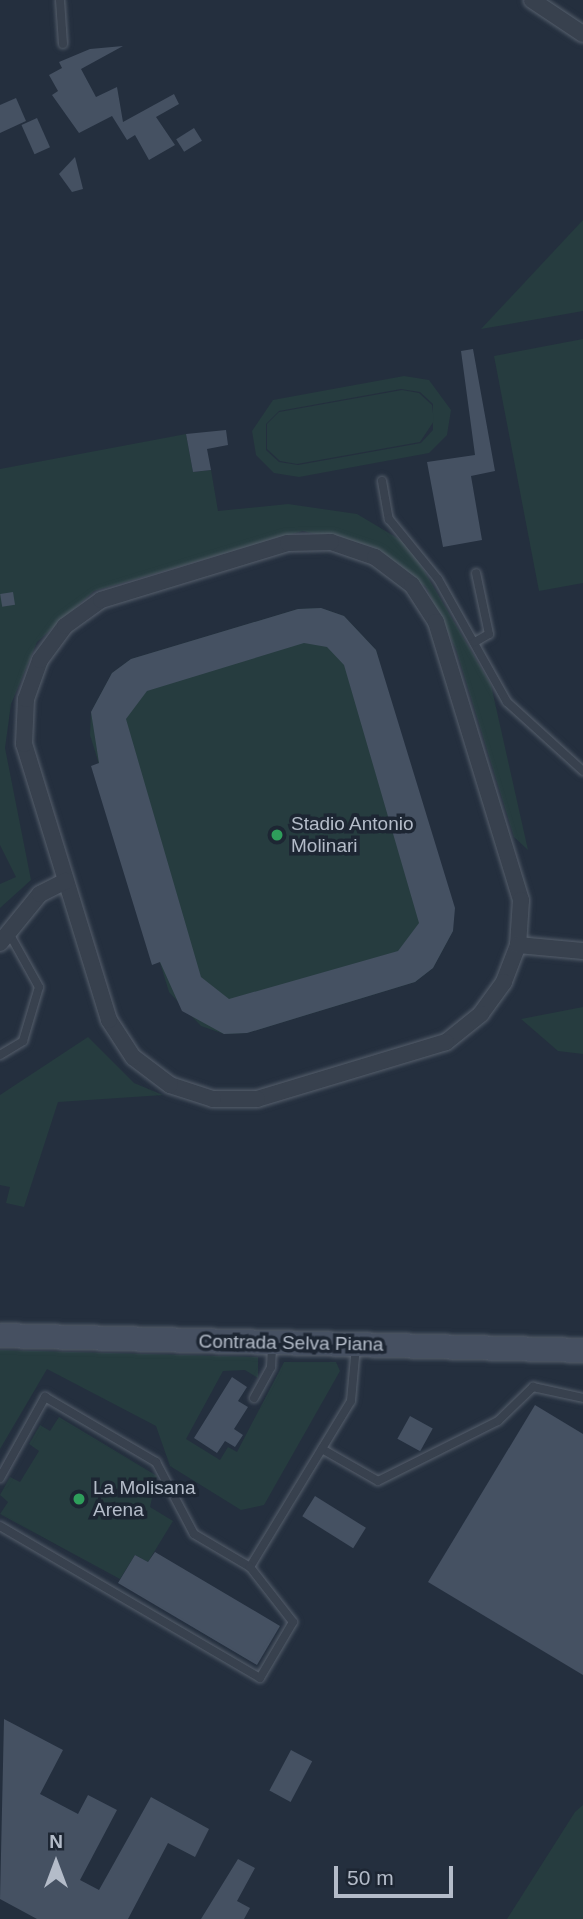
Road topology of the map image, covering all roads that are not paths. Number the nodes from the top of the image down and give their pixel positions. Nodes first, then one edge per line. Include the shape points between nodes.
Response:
1 (60, 0) edge
2 (532, 0) edge
3 (583, 34) edge
4 (62, 44) dead end
5 (382, 481) dead end
6 (476, 573) dead end
7 (475, 642) junction
8 (583, 771) edge
9 (66, 881) junction
10 (4, 938) edge
11 (518, 945) junction
12 (583, 951) edge
13 (0, 1055) edge
14 (0, 1335) edge
15 (272, 1342) junction
16 (356, 1344) junction
17 (583, 1350) edge
18 (254, 1398) dead end
19 (583, 1398) edge
20 (322, 1449) junction
21 (0, 1478) edge
22 (0, 1526) edge
23 (250, 1567) junction

1 - 4 lane
2 - 3 street
5 - 7 lane via 389,519 431,569
6 - 7 lane via 489,634
7 - 8 lane via 507,702
9 - 10 street via 40,894
9 - 11 street via 109,1020 133,1057 170,1085 214,1099 257,1099 446,1042 481,1014 504,982
9 - 11 street via 24,744 26,699 40,660 65,626 101,600 288,543 331,542 375,557 412,585 436,622 521,900
10 - 13 lane via 39,987 23,1041
11 - 12 street
14 - 15 street, Contrada Selva Piana
15 - 16 street, Contrada Selva Piana
15 - 18 lane via 271,1367
16 - 17 street, Contrada Selva Piana
16 - 20 lane via 351,1401
19 - 20 lane via 533,1387 498,1421 378,1481
20 - 23 lane
21 - 23 lane via 45,1397 156,1462 194,1534
22 - 23 lane via 260,1678 293,1622

